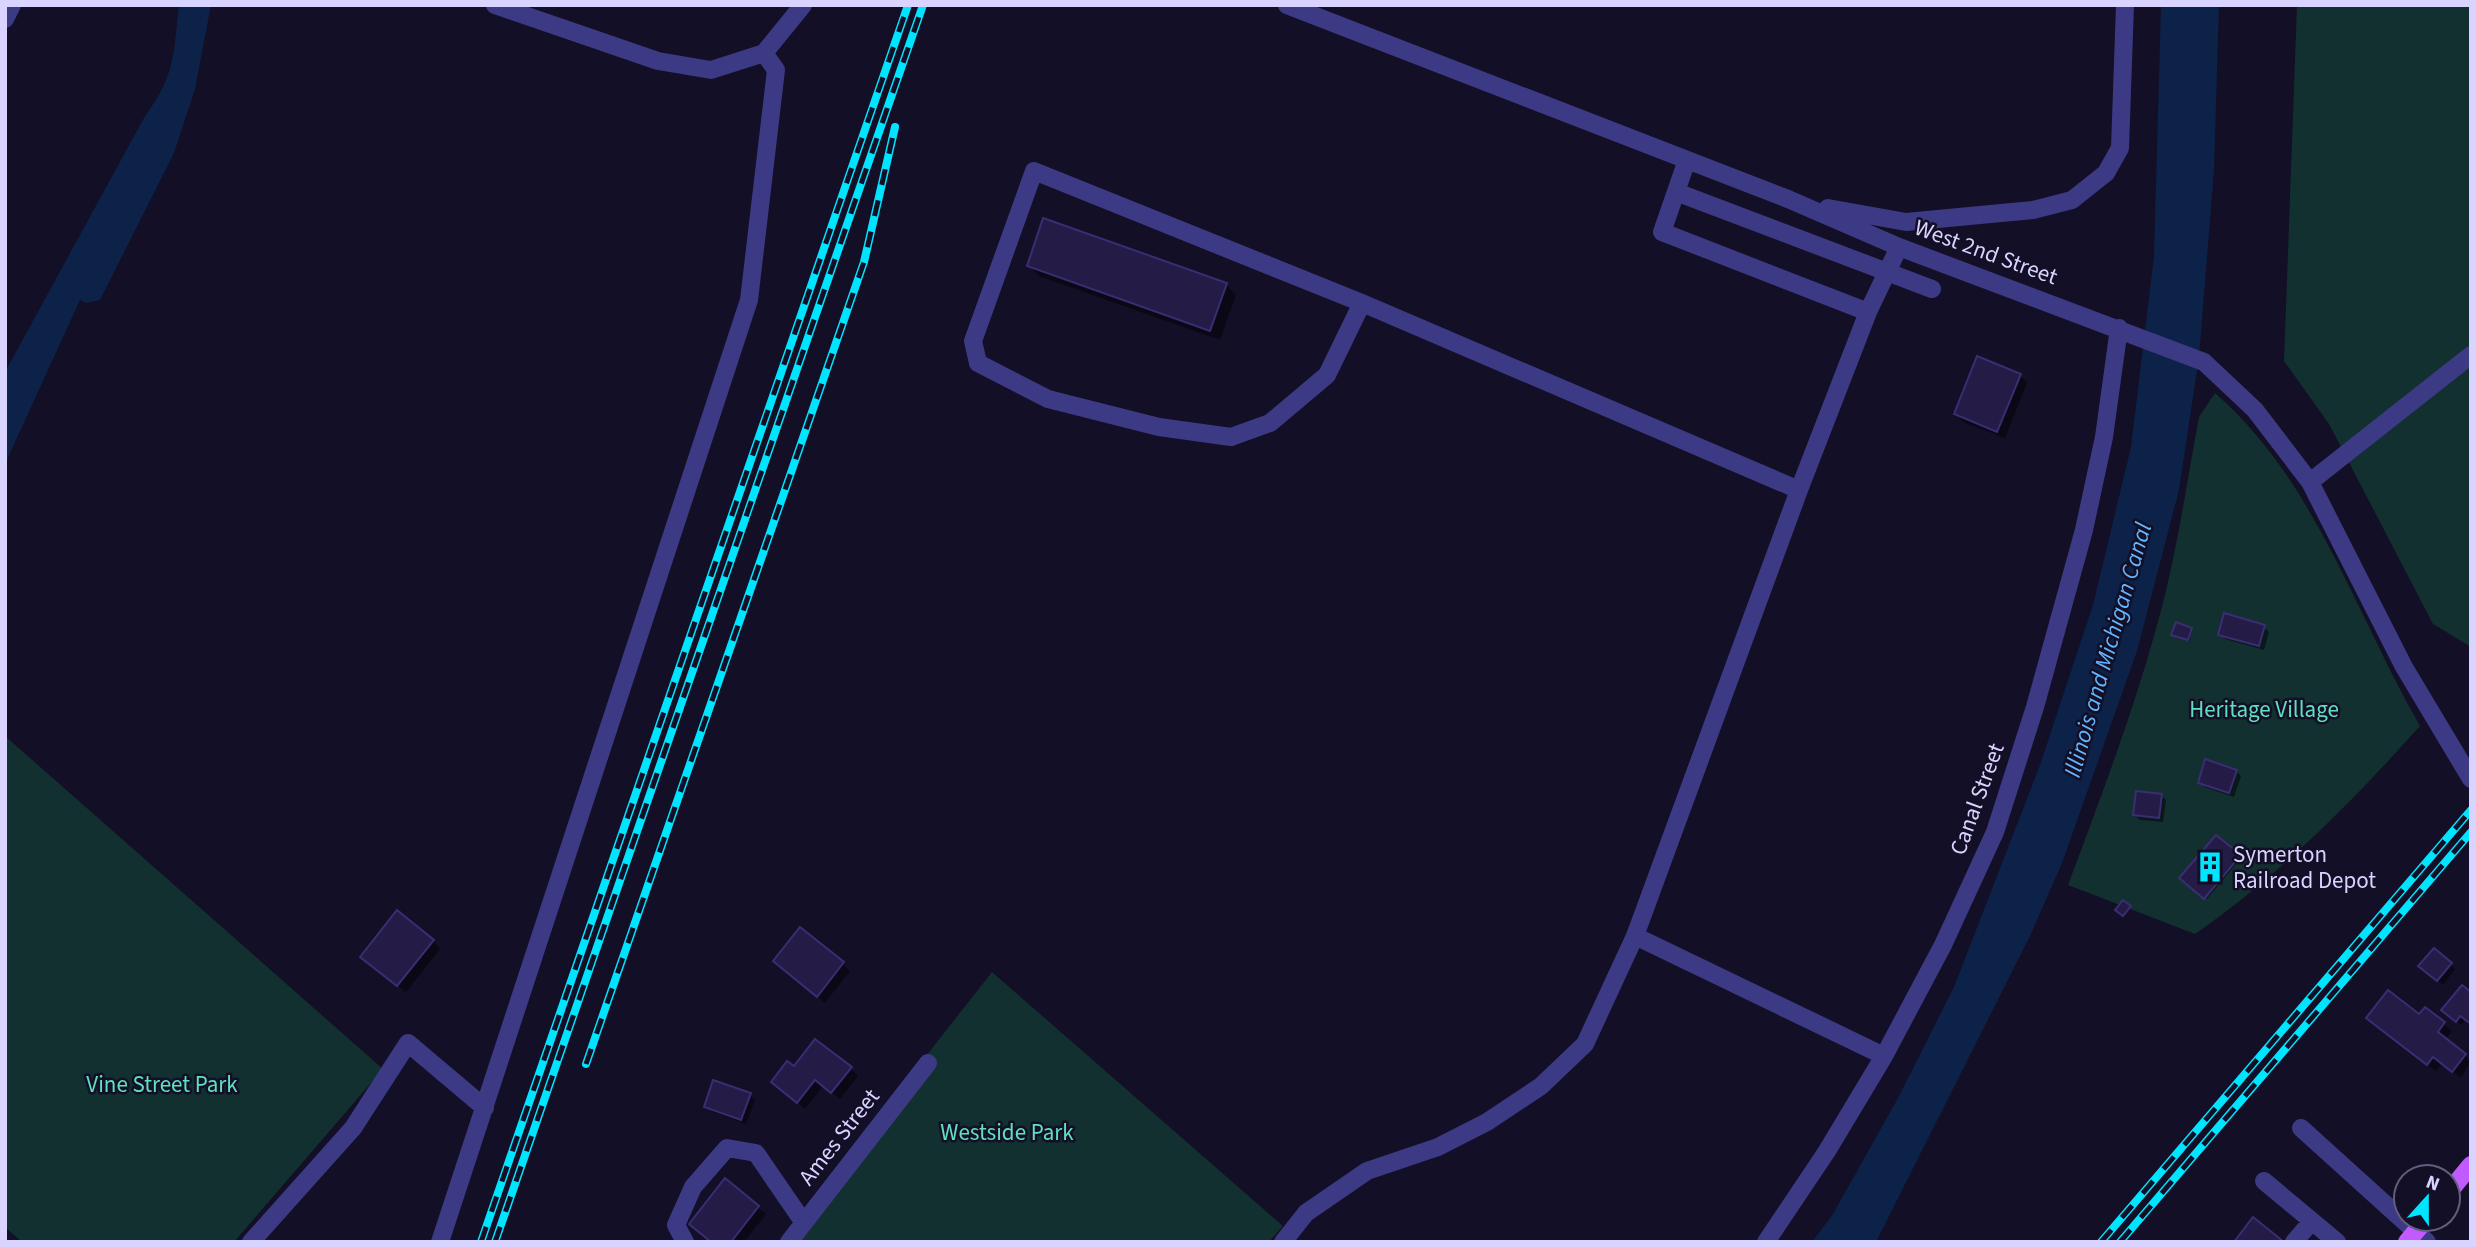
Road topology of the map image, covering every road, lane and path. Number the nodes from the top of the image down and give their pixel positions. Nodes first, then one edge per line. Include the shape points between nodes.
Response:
1 (12, 5) edge
2 (495, 5) edge
3 (803, 5) edge
4 (1287, 5) edge
5 (2125, 5) edge
6 (5, 19) edge
7 (764, 52) junction
8 (1687, 160) junction
9 (1676, 192) junction
10 (1788, 200) junction
11 (1899, 247) junction
12 (1887, 272) junction
13 (1932, 289) dead end
14 (1362, 303) junction
15 (1868, 312) junction
16 (2119, 328) junction
17 (2471, 355) edge
18 (2310, 482) junction
19 (1799, 489) junction
20 (2471, 779) edge
21 (1635, 936) junction
22 (1884, 1056) junction
23 (928, 1063) dead end
24 (485, 1108) junction
25 (2301, 1128) dead end
26 (2264, 1181) dead end
27 (2312, 1221) junction
28 (803, 1223) junction
29 (2419, 1234) edge
30 (1285, 1240) edge
31 (251, 1242) edge
32 (440, 1242) edge
33 (685, 1242) edge
34 (789, 1242) edge
35 (1766, 1242) edge
36 (2294, 1242) edge
37 (2337, 1242) edge

1 - 6 street
2 - 7 street via 658,61 711,70
3 - 7 street
4 - 8 street, West 2nd Street
5 - 10 street via 2120,148 2106,173 2072,200 2033,210 1906,222
7 - 24 street via 776,70 749,300
8 - 9 street
8 - 10 street, West 2nd Street
9 - 12 street
9 - 15 street via 1662,232
10 - 11 street, West 2nd Street
11 - 12 street
11 - 16 street, West 2nd Street
12 - 13 street
12 - 15 street
14 - 14 street via 1327,375 1270,423 1231,437 1159,427 1048,398 978,363 973,341 1034,171
14 - 19 street
15 - 19 street
16 - 18 street, West 2nd Street via 2204,362 2255,410
16 - 22 street, Canal Street via 2104,437 2084,530 2011,782 1949,932
17 - 18 street
18 - 20 street, West 2nd Street via 2404,667
19 - 21 street
21 - 22 street
21 - 30 street via 1585,1044 1541,1086 1438,1147 1367,1171 1307,1213
22 - 35 street, Canal Street
23 - 28 street, Ames Street
24 - 31 street via 408,1043 353,1128
24 - 32 street
25 - 29 street
26 - 27 street
27 - 36 street
27 - 37 street
28 - 33 street via 756,1153 727,1148 693,1186 676,1225
28 - 34 street, Ames Street

